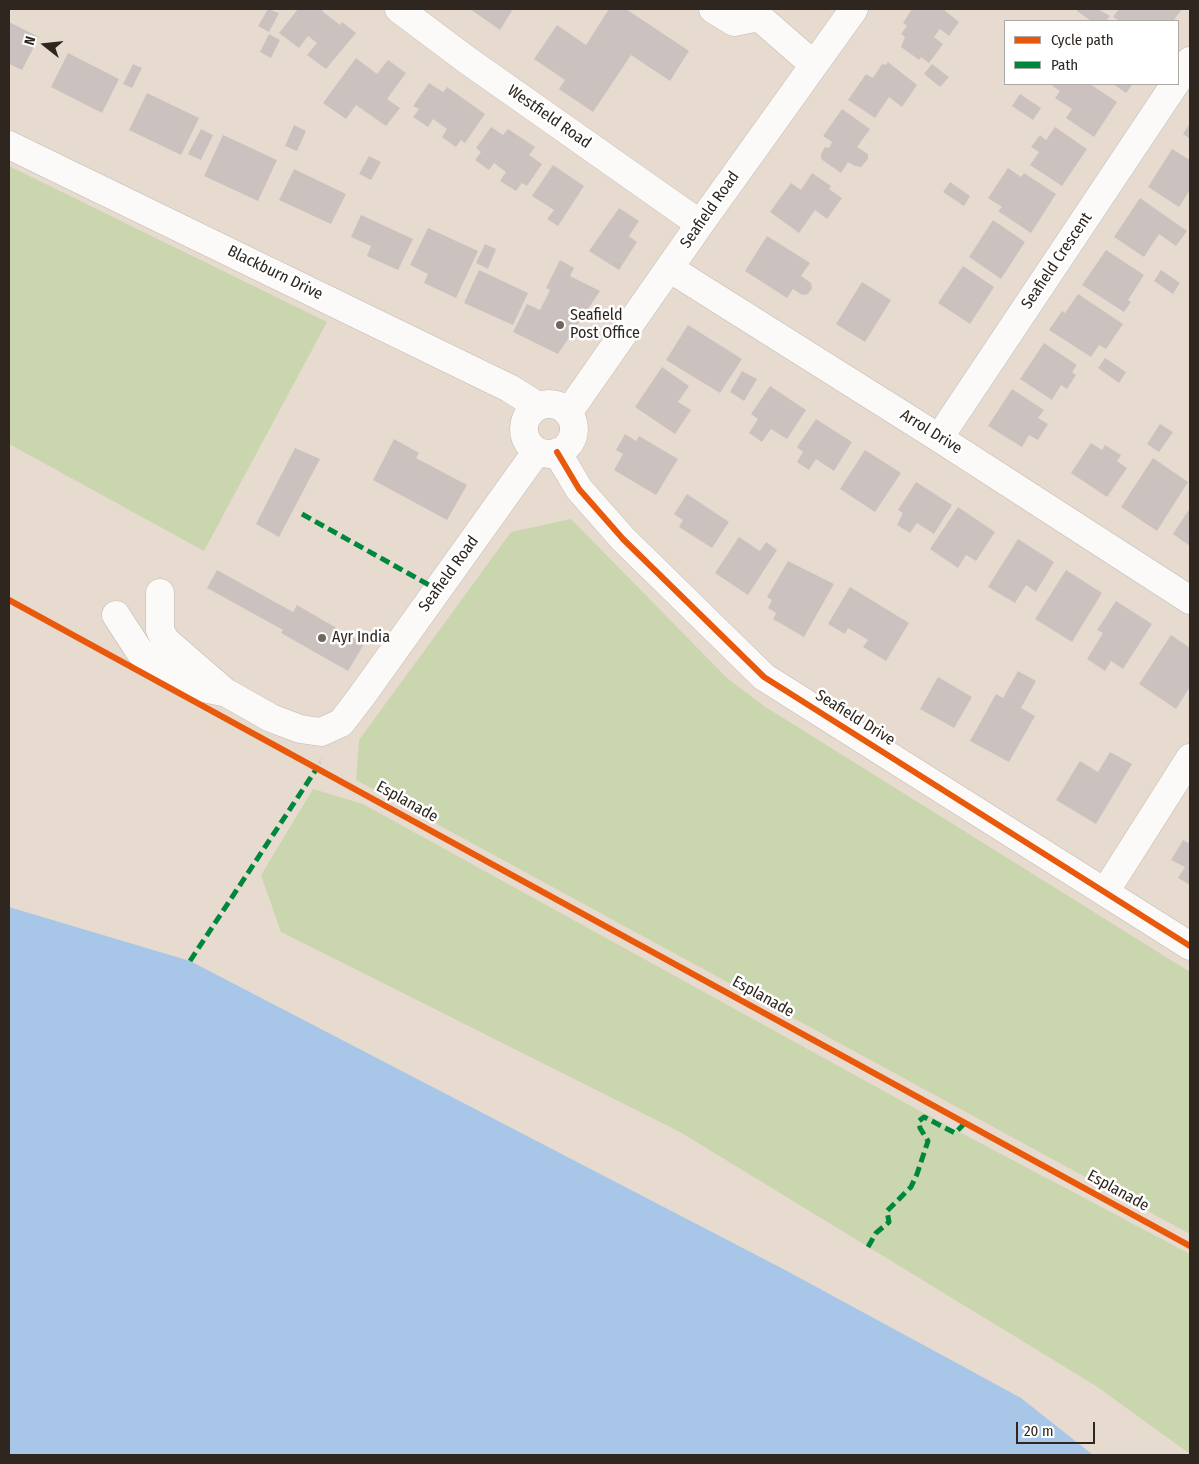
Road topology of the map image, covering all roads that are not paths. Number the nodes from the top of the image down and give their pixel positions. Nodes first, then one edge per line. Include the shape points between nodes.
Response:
1 (399, 9) edge
2 (713, 9) edge
3 (854, 9) edge
4 (1190, 61) edge
5 (814, 64) junction
6 (1179, 78) edge
7 (1174, 85) edge
8 (9, 145) edge
9 (700, 224) junction
10 (669, 268) junction
11 (538, 406) junction
12 (568, 413) junction
13 (939, 438) junction
14 (547, 452) junction
15 (160, 593) dead end
16 (1190, 600) edge
17 (116, 615) dead end
18 (224, 692) junction
19 (1190, 758) edge
20 (1105, 892) junction
21 (1190, 946) edge

1 - 9 street, Westfield Road
2 - 5 street via 734,22 759,17
3 - 5 street, Seafield Road
4 - 6 street
5 - 9 street, Seafield Road
7 - 13 street, Seafield Crescent
8 - 11 street, Blackburn Drive via 501,384
9 - 10 street, Seafield Road
10 - 12 street, Seafield Road
10 - 13 street, Arrol Drive
11 - 12 street via 551,403
11 - 14 street via 527,417 524,432 531,446
12 - 14 street via 573,436 569,443
13 - 16 street, Arrol Drive
14 - 18 street, Seafield Road via 341,723 321,732 300,729 271,718
14 - 20 street, Seafield Drive via 623,539 764,677
15 - 18 street via 160,630 165,640
17 - 18 street via 140,652 164,672 188,685
19 - 20 street
20 - 21 street, Seafield Drive

